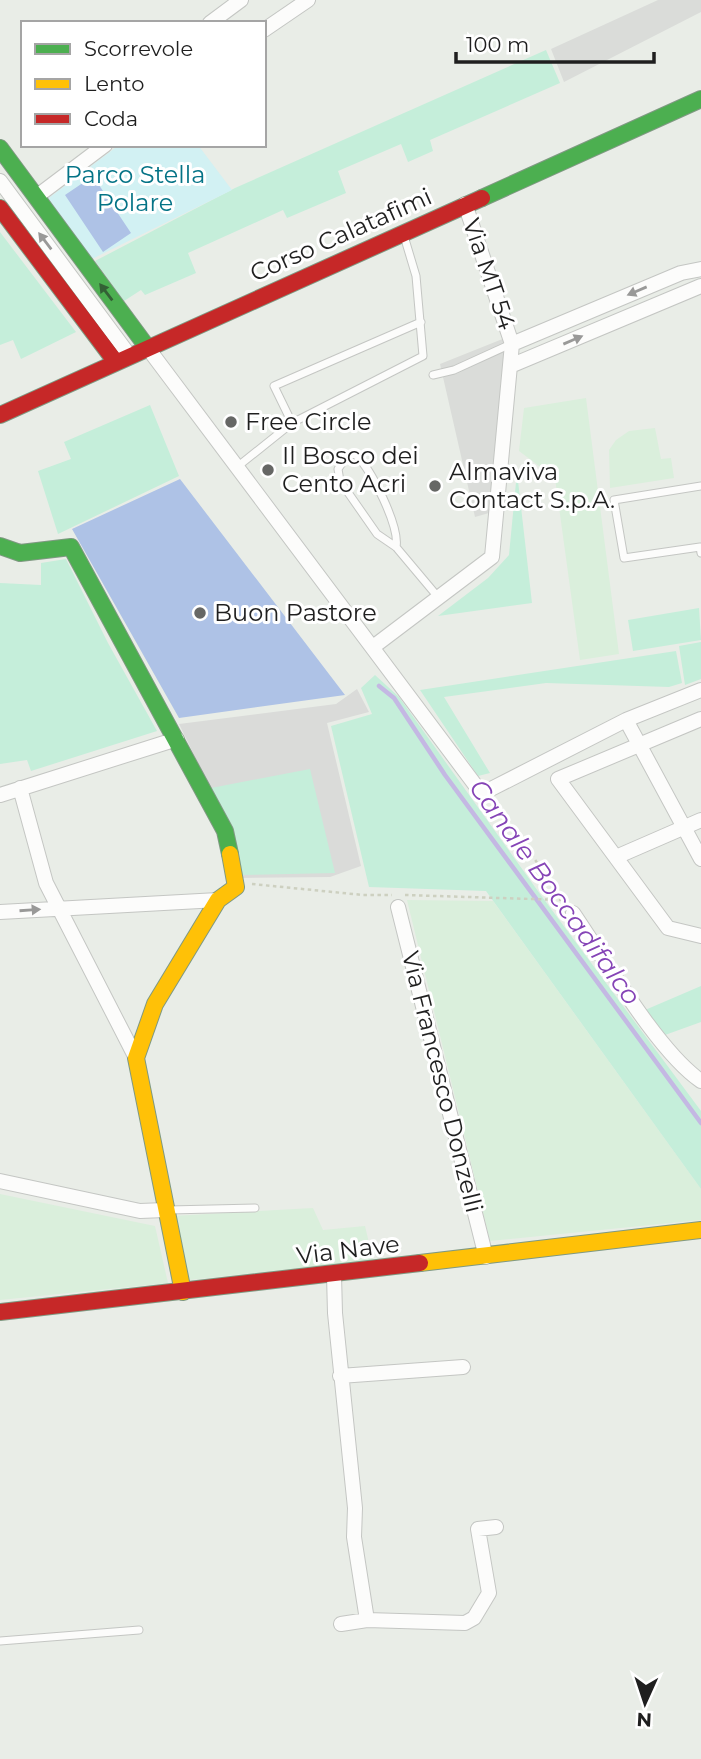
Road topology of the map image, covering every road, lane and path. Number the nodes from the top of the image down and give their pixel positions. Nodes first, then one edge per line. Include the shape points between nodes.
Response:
1 (241, 0) edge
2 (307, 0) edge
3 (212, 21) edge
4 (266, 29) edge
5 (701, 99) edge
6 (102, 147) edge
7 (0, 148) edge
8 (0, 181) edge
9 (36, 197) junction
10 (465, 204) junction
11 (0, 208) edge
12 (403, 232) junction
13 (701, 269) edge
14 (701, 286) edge
15 (421, 322) junction
16 (512, 344) junction
17 (147, 347) junction
18 (122, 358) junction
19 (510, 366) junction
20 (433, 375) dead end
21 (0, 415) edge
22 (292, 423) junction
23 (237, 467) junction
24 (701, 486) edge
25 (0, 546) edge
26 (396, 547) junction
27 (701, 553) edge
28 (438, 598) junction
29 (373, 647) junction
30 (701, 690) edge
31 (701, 719) edge
32 (626, 720) junction
33 (177, 740) junction
34 (638, 745) junction
35 (20, 788) junction
36 (487, 791) junction
37 (0, 794) edge
38 (701, 820) edge
39 (684, 827) junction
40 (616, 857) junction
41 (701, 859) edge
42 (218, 900) junction
43 (60, 907) junction
44 (398, 907) dead end
45 (0, 912) edge
46 (573, 913) joint
47 (701, 936) edge
48 (136, 1058) junction
49 (701, 1081) edge
50 (0, 1181) edge
51 (255, 1208) dead end
52 (165, 1210) junction
53 (701, 1230) edge
54 (486, 1257) junction
55 (334, 1275) junction
56 (183, 1292) junction
57 (0, 1312) edge
58 (463, 1367) dead end
59 (340, 1376) junction
60 (496, 1527) dead end
61 (367, 1620) junction
62 (341, 1624) dead end
63 (139, 1630) dead end
64 (0, 1640) edge

1 - 3 street
2 - 4 street
5 - 10 street, Corso Calatafimi
6 - 9 street
7 - 9 street
18 -> 8 street
17 -> 9 street
10 - 12 street, Corso Calatafimi
10 - 16 street, Via MT 54
11 - 18 street
12 - 15 lane via 416,276
12 - 17 street, Corso Calatafimi
13 -> 16 street via 681,273
19 -> 14 street
15 - 22 lane via 423,356
15 - 22 lane via 274,386
16 - 19 street
16 - 20 lane
17 - 18 street, Corso Calatafimi
17 - 23 street
18 - 21 street, Corso Calatafimi
19 - 28 street via 492,557
22 - 23 lane
23 - 29 street
24 - 27 lane via 614,500 624,558 700,547
25 - 33 street via 20,553 71,547
26 - 26 lane via 377,534 340,481 338,469 348,455 355,454 370,474 398,535
26 - 28 lane
28 - 29 street
29 - 36 street via 474,784
30 - 32 street
31 - 34 street
32 - 34 street
32 - 36 street
33 - 35 street
33 - 42 street via 225,831 236,887
34 - 39 street
34 - 40 street via 558,779
35 - 37 street
35 - 43 street via 46,883
36 - 46 path
38 - 39 street
39 - 40 street
39 - 41 street
40 - 47 street via 668,928
42 - 43 street
42 - 48 street via 155,1004
45 -> 43 street
43 - 48 street
44 - 54 street, Via Francesco Donzelli
46 - 49 street via 644,1017
48 - 52 street
50 - 52 street via 141,1211
51 - 52 lane
52 - 56 street
53 - 54 street, Via Nave
54 - 55 street, Via Nave
55 - 56 street, Via Nave
55 - 59 street
56 - 57 street, Via Nave
58 - 59 street
59 - 61 street via 355,1508 354,1537
60 - 61 street via 478,1529 489,1593 474,1618 465,1623
61 - 62 street
63 - 64 lane

